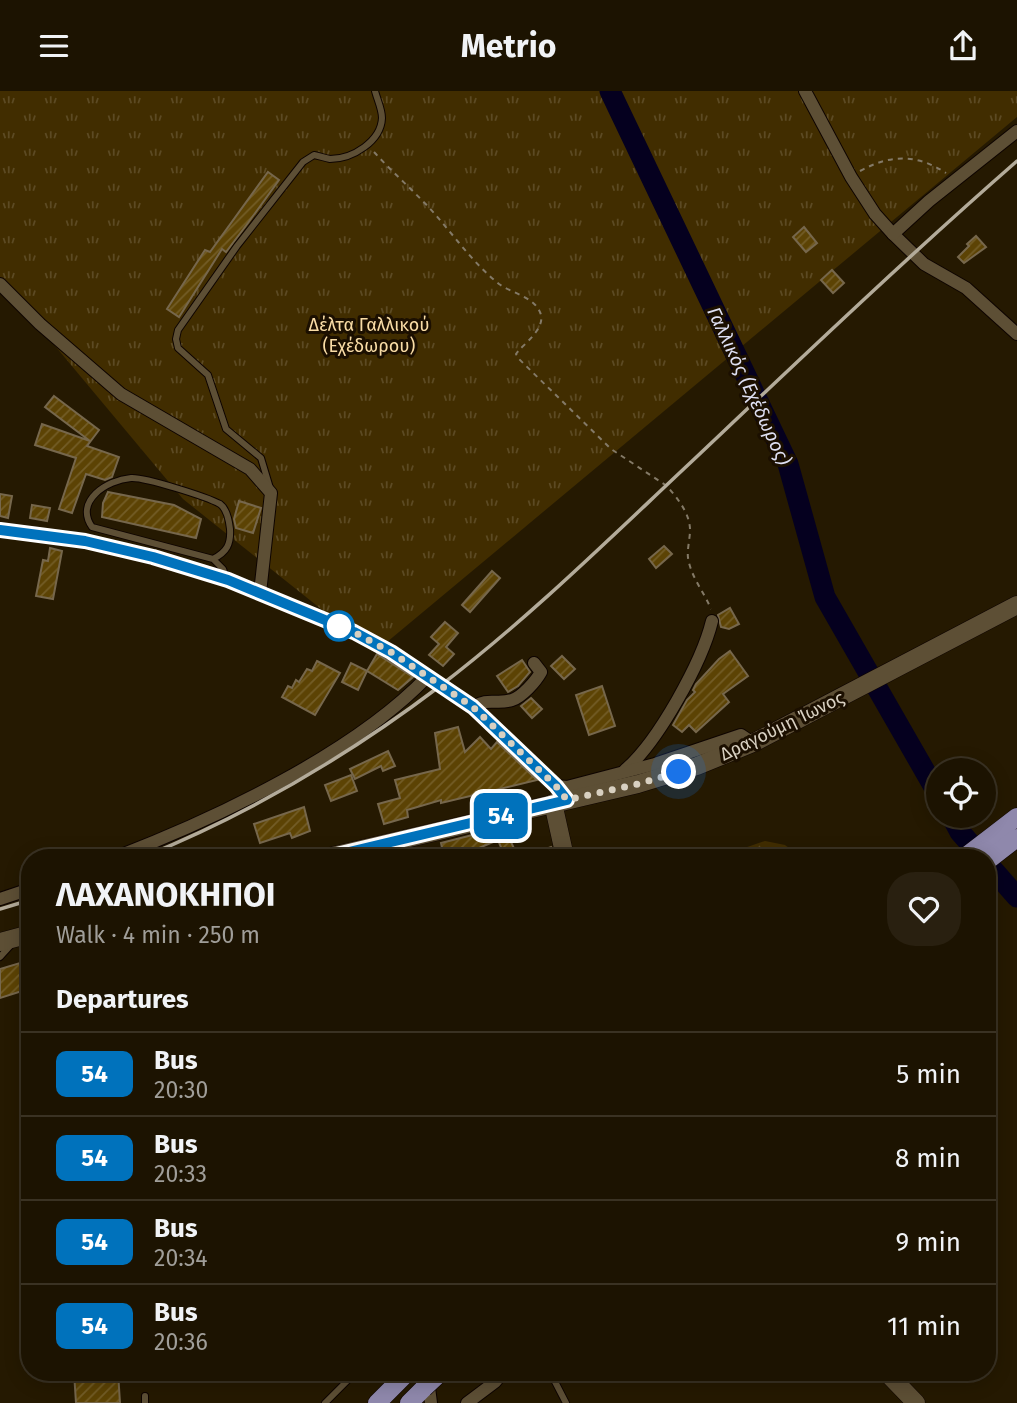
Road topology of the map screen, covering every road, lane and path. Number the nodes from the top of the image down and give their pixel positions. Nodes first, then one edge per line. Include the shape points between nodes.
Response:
1 (375, 91) edge
2 (805, 91) edge
3 (1017, 131) edge
4 (368, 145) junction
5 (850, 177) junction
6 (956, 181) junction
7 (893, 234) junction
8 (0, 284) edge
9 (1017, 334) edge
10 (271, 493) junction
11 (0, 530) edge
12 (213, 559) junction
13 (228, 580) junction
14 (260, 593) junction
15 (1017, 605) edge
16 (712, 621) joint
17 (534, 663) dead end
18 (427, 677) junction
19 (473, 707) junction
20 (753, 743) junction
21 (624, 771) junction
22 (559, 797) junction
23 (1017, 817) edge
24 (1017, 838) edge
25 (135, 849) edge
26 (359, 849) edge
27 (564, 849) edge
28 (975, 849) edge
29 (996, 854) edge
30 (21, 892) edge
31 (0, 899) edge
32 (14, 940) edge
33 (0, 957) edge
34 (347, 1381) edge
35 (399, 1381) edge
36 (496, 1381) edge
37 (555, 1381) edge
38 (895, 1381) edge
39 (427, 1388) edge
40 (325, 1403) edge
41 (377, 1403) edge
42 (408, 1403) edge
43 (467, 1403) edge
44 (566, 1403) edge
45 (916, 1403) edge

1 - 4 lane via 382,116 379,131
2 - 5 street
3 - 6 street
4 - 10 lane via 347,155 331,159 314,155 303,162 178,330 178,348 212,381 226,429 261,458
4 - 16 path via 478,264 540,311 540,325 516,354 520,362 603,443 667,486 681,504 690,527 688,556 712,610
5 - 6 path via 878,162 907,157 935,166
5 - 7 street
6 - 7 street
7 - 9 street via 924,264 966,288
8 - 10 street via 121,394 250,469
10 - 14 street
11 - 13 street via 85,541
12 - 12 lane via 92,527 86,509 91,497 102,488 133,478 222,505 228,514 230,542
12 - 13 lane
13 - 14 street
14 - 18 street via 354,632
15 - 20 main road, Δραγούμη Ίωνος
16 - 21 street via 707,642 671,708 643,752
17 - 19 street via 541,672 518,696 482,701
18 - 19 street
18 - 25 street via 382,717 287,777
19 - 22 street
20 - 21 street via 741,735
20 - 22 main road, Δραγούμη Ίωνος via 661,778
21 - 22 street via 567,787
22 - 26 main road, Δραγούμη Ίωνος
22 - 27 main road
23 - 28 main road
24 - 29 main road
30 - 31 street
32 - 33 lane
34 - 40 lane
35 - 41 main road
36 - 43 street
37 - 44 lane
38 - 45 main road
39 - 42 main road

